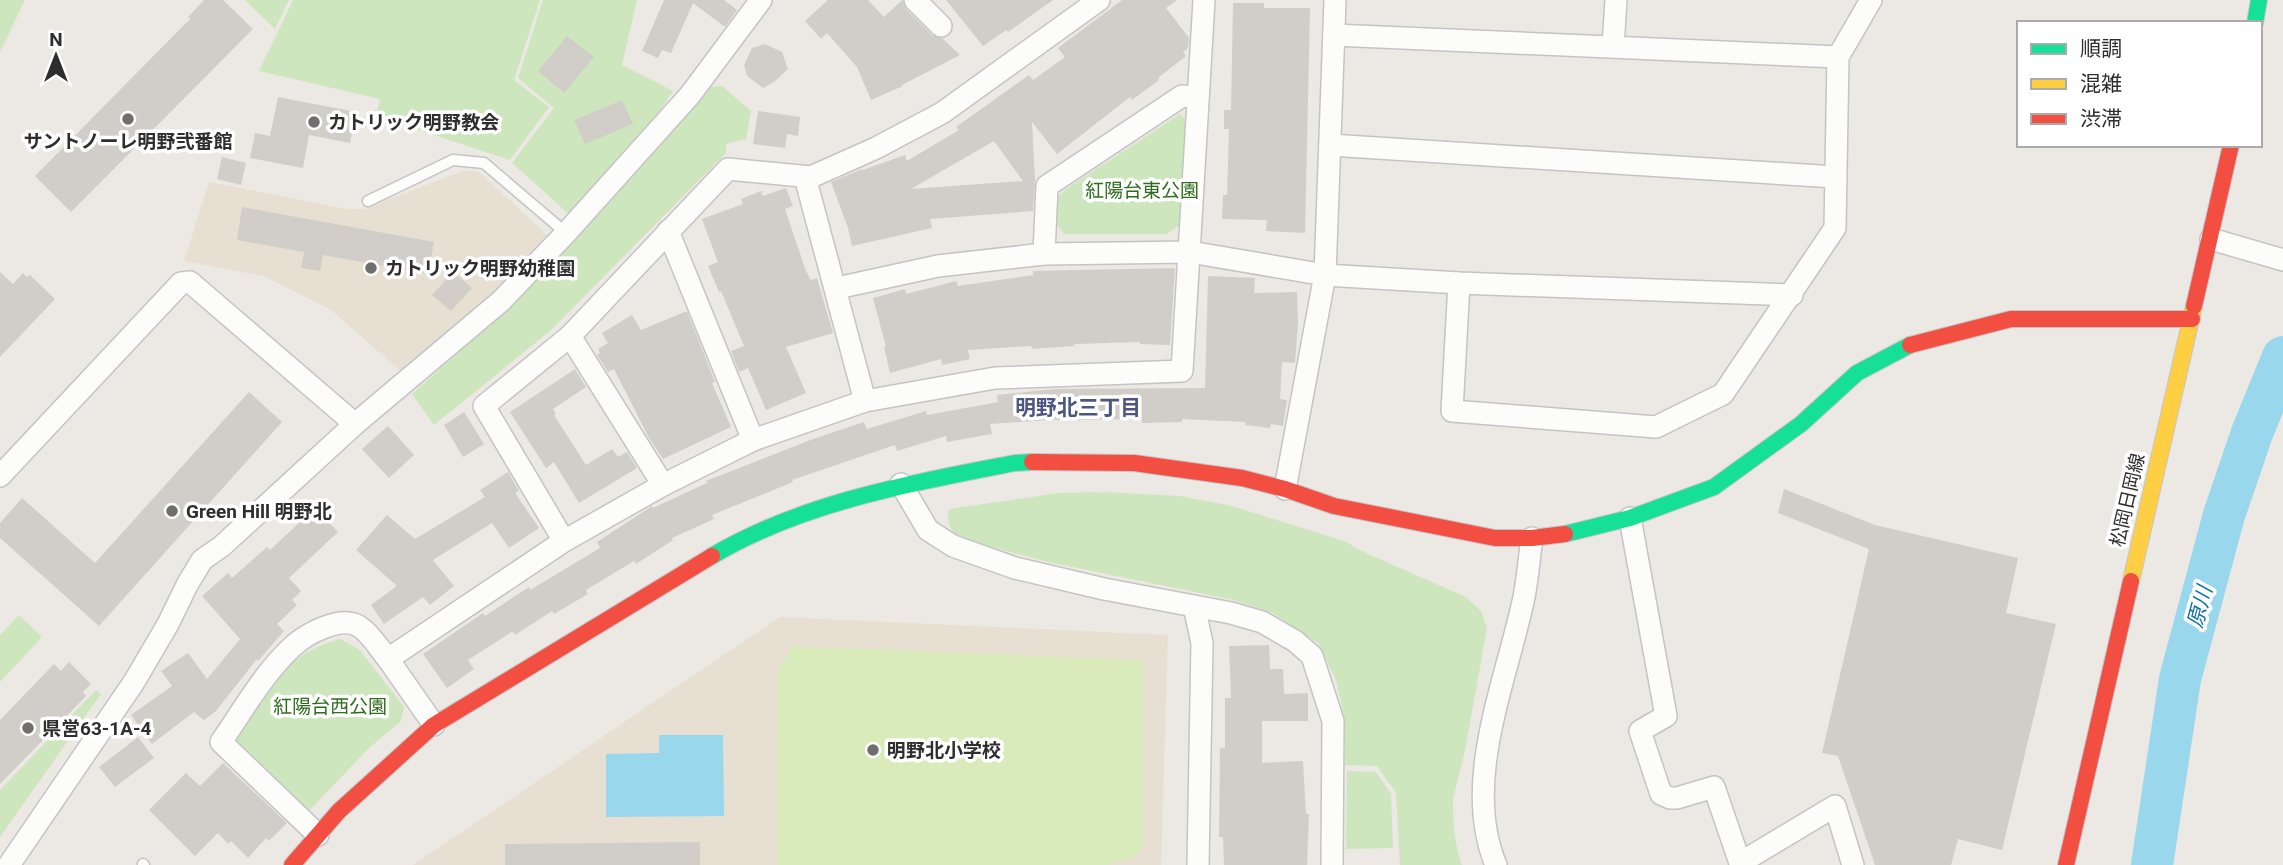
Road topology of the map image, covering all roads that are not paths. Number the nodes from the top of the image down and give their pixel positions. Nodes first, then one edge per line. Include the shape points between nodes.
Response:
1 (915, 0) edge
2 (1099, 0) edge
3 (1204, 0) edge
4 (1335, 0) edge
5 (1616, 0) edge
6 (1871, 0) edge
7 (2259, 0) edge
8 (753, 3) edge
9 (2255, 21) edge
10 (941, 26) dead end
11 (1334, 35) junction
12 (1614, 47) junction
13 (1838, 57) junction
14 (1198, 97) junction
15 (1329, 145) junction
16 (2231, 147) edge
17 (806, 177) junction
18 (1835, 177) junction
19 (368, 201) dead end
20 (668, 231) junction
21 (566, 233) junction
22 (2211, 239) junction
23 (1190, 252) junction
24 (1044, 254) junction
25 (2283, 260) edge
26 (1325, 275) junction
27 (1459, 283) junction
28 (836, 288) junction
29 (1792, 295) junction
30 (2192, 319) junction
31 (570, 336) junction
32 (865, 401) junction
33 (355, 424) junction
34 (753, 440) junction
35 (0, 475) edge
36 (901, 484) junction
37 (663, 485) junction
38 (1285, 489) junction
39 (1630, 518) junction
40 (1532, 538) junction
41 (564, 541) junction
42 (1194, 606) junction
43 (388, 659) junction
44 (434, 725) junction
45 (318, 835) junction
46 (0, 856) edge
47 (8, 865) edge
48 (292, 865) edge
49 (1198, 865) edge
50 (1332, 865) edge
51 (1496, 865) edge
52 (1853, 865) edge
53 (2066, 865) edge

1 - 10 street
2 - 17 street via 942,113 876,148
3 - 14 street
4 - 11 street
5 - 12 street
6 - 13 street
7 - 9 street
8 - 21 street via 690,95
11 - 12 street
11 - 15 street
12 - 13 street
13 - 18 street
14 - 23 street
14 - 24 street via 1182,96 1046,186
15 - 18 street
15 - 26 street
16 - 22 street, 松岡日岡線
17 - 20 street via 728,169
17 - 28 street
18 - 29 street via 1835,228
19 - 21 lane via 453,160 485,163
20 - 31 street
20 - 34 street
21 - 33 street via 501,301
22 - 25 street
22 - 30 street, 松岡日岡線
23 - 24 street
23 - 26 street
23 - 32 street via 1182,371 995,377
24 - 28 street via 937,266
26 - 27 street
26 - 38 street
27 - 29 street
27 - 29 street via 1452,411 1656,427 1723,394
28 - 32 street
30 - 39 street via 2011,319 1914,343 1857,373 1801,424 1714,487
30 - 53 street, 松岡日岡線
31 - 37 street
31 - 41 street via 485,406
32 - 34 street
33 - 35 street via 190,282 181,283
33 - 47 street via 202,560 134,682
34 - 37 street
36 - 38 street via 1015,464 1071,461 1193,470
36 - 42 street via 928,530 953,546 1015,568
36 - 44 street via 794,518 729,547
37 - 41 street
38 - 40 street via 1334,506 1462,533
39 - 40 street
39 - 52 street via 1665,716 1640,731 1661,794 1677,798 1714,787 1740,863 1835,806
40 - 51 street via 1524,596 1488,745 1485,828
41 - 43 street
42 - 49 street via 1202,643
42 - 50 street via 1262,622 1312,656 1333,721
43 - 44 street
43 - 45 street via 360,627 345,621 330,624 293,645 221,742
44 - 45 street
45 - 48 street
46 - 47 street

